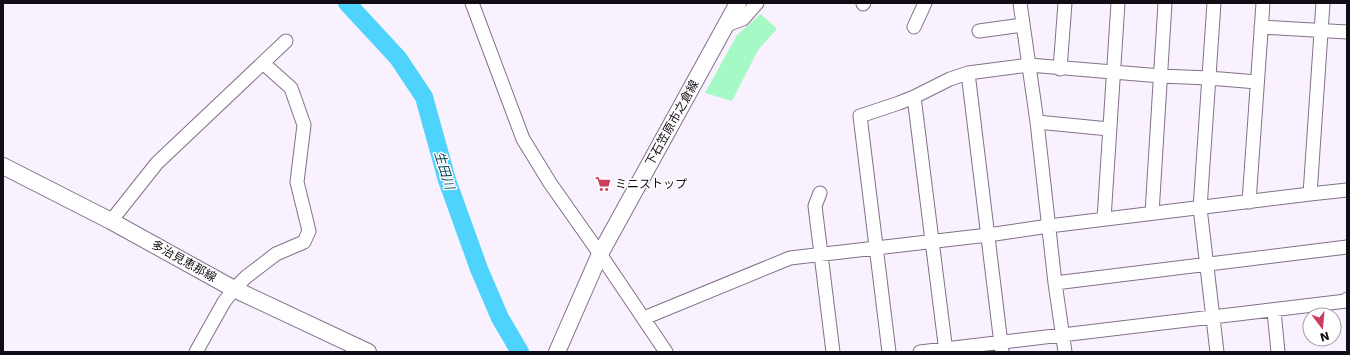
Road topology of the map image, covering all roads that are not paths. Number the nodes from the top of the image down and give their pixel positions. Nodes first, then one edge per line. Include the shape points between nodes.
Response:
1 (472, 3) edge
2 (738, 3) edge
3 (757, 3) edge
4 (925, 3) edge
5 (1020, 3) edge
6 (1065, 3) edge
7 (1118, 3) edge
8 (1166, 3) edge
9 (1214, 3) edge
10 (1263, 3) edge
11 (1323, 3) edge
12 (726, 25) junction
13 (1023, 25) junction
14 (914, 27) dead end
15 (1261, 27) junction
16 (1321, 30) junction
17 (979, 31) dead end
18 (1347, 32) edge
19 (286, 41) dead end
20 (263, 62) junction
21 (1029, 65) junction
22 (1060, 69) junction
23 (1113, 72) junction
24 (968, 73) junction
25 (1161, 76) junction
26 (1209, 78) junction
27 (1257, 82) junction
28 (914, 97) junction
29 (1037, 122) junction
30 (1109, 129) junction
31 (3, 166) edge
32 (1347, 190) edge
33 (820, 193) dead end
34 (1310, 194) junction
35 (1249, 202) junction
36 (1200, 208) junction
37 (1152, 213) junction
38 (1104, 219) junction
39 (112, 221) junction
40 (1049, 226) junction
41 (988, 235) junction
42 (932, 242) junction
43 (877, 247) junction
44 (1347, 247) edge
45 (600, 254) junction
46 (821, 254) junction
47 (1207, 264) junction
48 (1055, 284) junction
49 (234, 289) junction
50 (1347, 299) edge
51 (1274, 311) junction
52 (644, 318) junction
53 (1213, 318) junction
54 (1062, 336) junction
55 (1002, 347) edge
56 (945, 351) edge
57 (196, 352) edge
58 (368, 352) edge
59 (557, 352) edge
60 (666, 352) edge
61 (833, 352) edge
62 (889, 352) edge
63 (920, 352) edge
64 (1065, 352) edge
65 (1217, 352) edge
66 (1278, 352) edge

1 - 45 street via 523,139 550,183
2 - 12 main road, 下石笠原市之倉線
3 - 12 street via 743,19
4 - 14 street
5 - 13 street
6 - 22 street
7 - 23 street
8 - 25 street
9 - 26 street
10 - 15 street
11 - 16 street
12 - 45 main road, 下石笠原市之倉線
13 - 17 street
13 - 21 street
15 - 16 street
15 - 27 street
16 - 18 street
16 - 34 street
19 - 20 street
20 - 39 street via 157,163
20 - 49 street via 291,88 304,125 297,182 310,231 304,242 276,254
21 - 22 street
21 - 24 street
21 - 29 street
22 - 23 street
23 - 25 street
23 - 30 street
24 - 28 street
24 - 41 street
25 - 26 street
25 - 37 street
26 - 27 street
26 - 36 street
27 - 35 street
28 - 42 street
28 - 43 street via 860,116
29 - 30 street
29 - 40 street
30 - 38 street
31 - 39 main road, 多治見恵那線
32 - 34 street
33 - 46 street via 815,206
34 - 35 street
35 - 36 street
36 - 37 street
36 - 47 street
37 - 38 street
38 - 40 street
39 - 49 main road, 多治見恵那線
40 - 41 street
40 - 48 street
41 - 42 street
41 - 55 street
42 - 43 street
42 - 56 street
43 - 46 street
43 - 62 street
44 - 47 street
45 - 52 street
45 - 59 main road, 下石笠原市之倉線
46 - 52 street via 790,258
46 - 61 street
47 - 48 street
47 - 53 street
48 - 54 street
49 - 57 street
49 - 58 main road, 多治見恵那線
50 - 51 street via 1346,302
51 - 53 street
51 - 66 street
52 - 60 street
53 - 54 street
53 - 65 street
54 - 55 street
54 - 64 street
55 - 56 street
56 - 63 street

